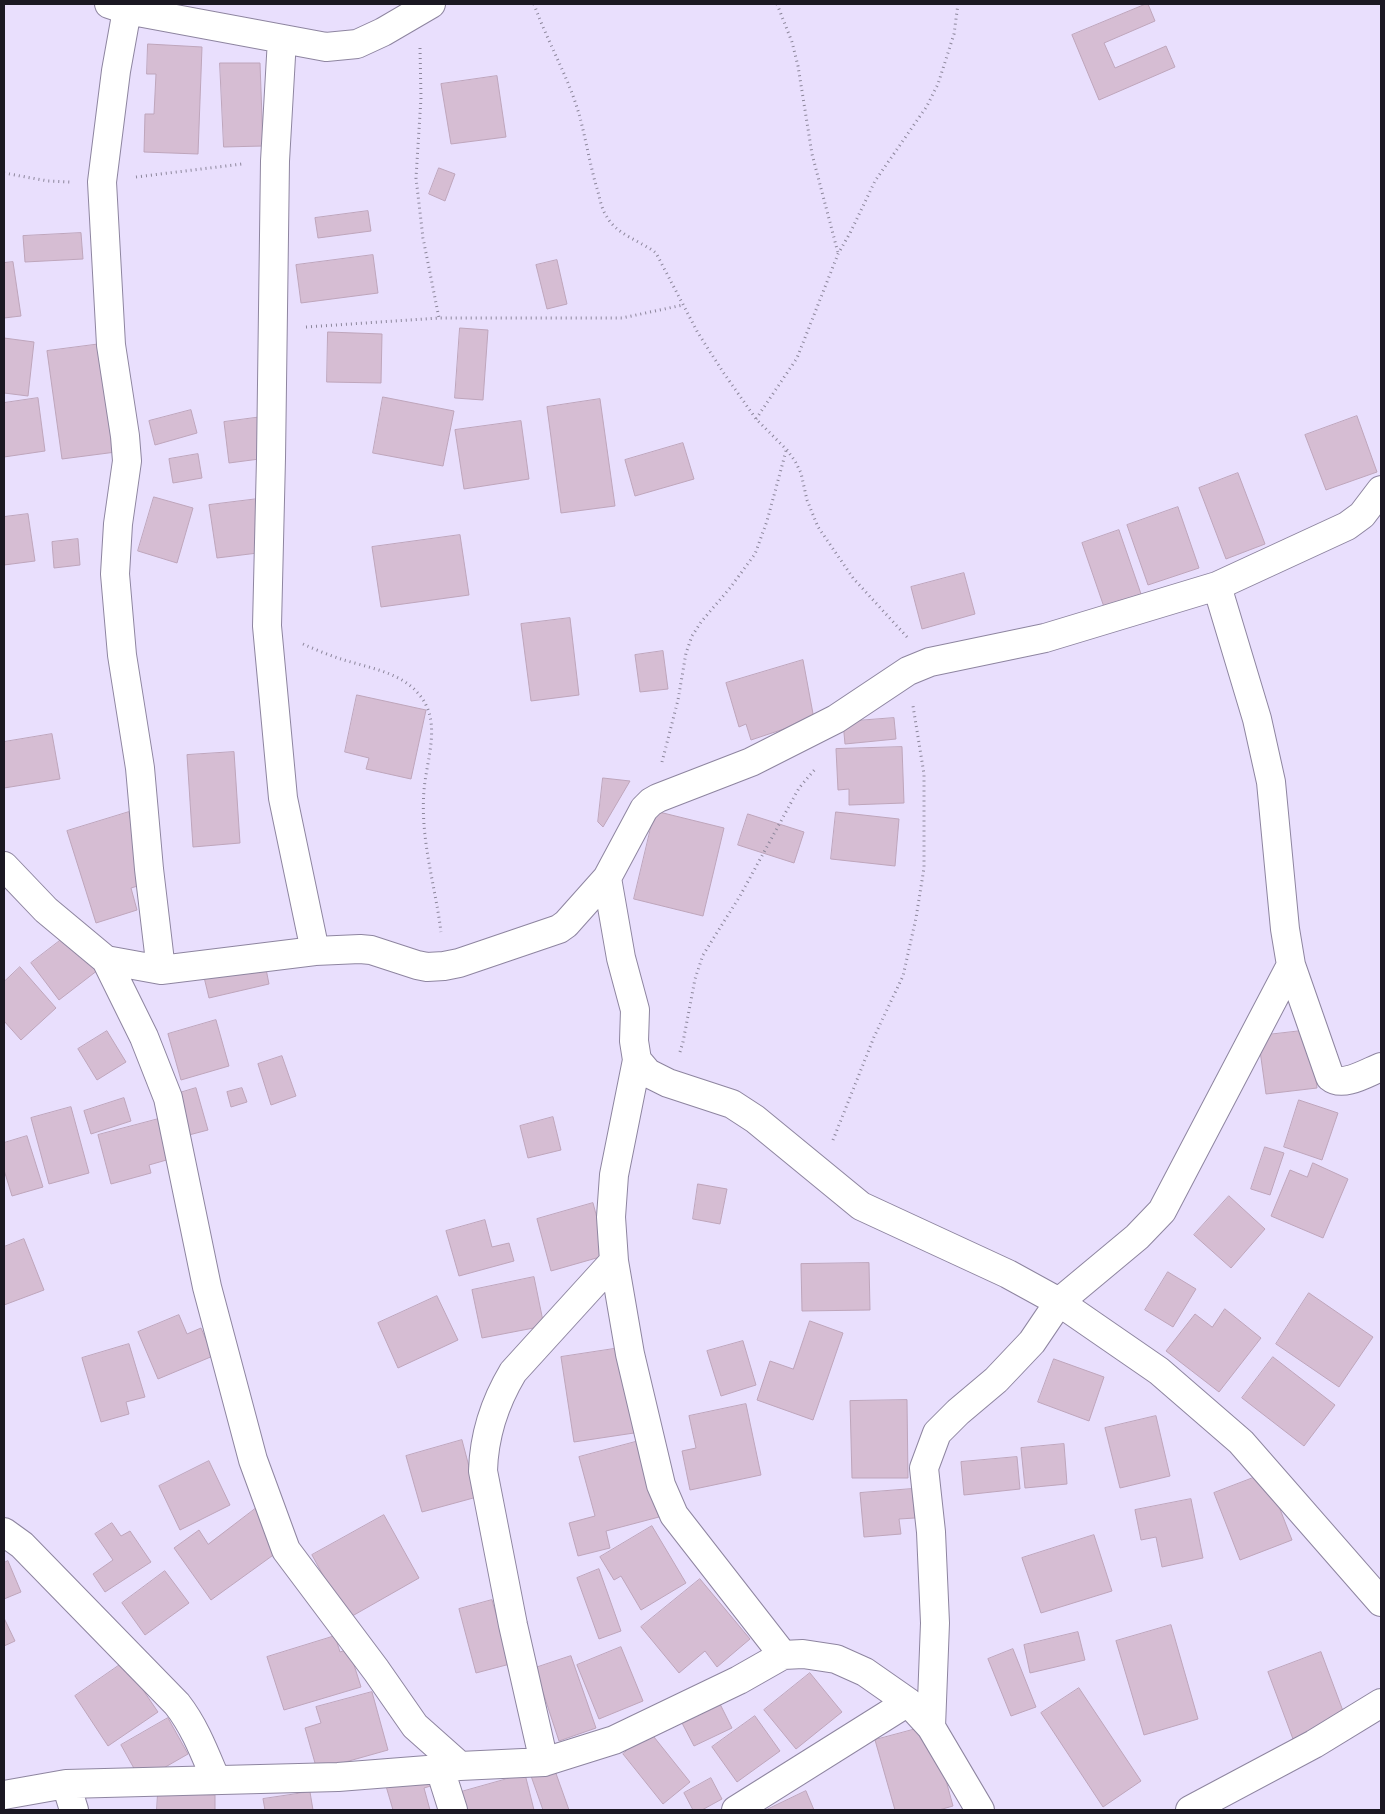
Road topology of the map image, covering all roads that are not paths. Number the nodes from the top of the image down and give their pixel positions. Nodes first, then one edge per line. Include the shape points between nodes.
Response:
1 (118, 7) edge
2 (425, 7) edge
3 (282, 39) junction
4 (1381, 490) edge
5 (1217, 586) junction
6 (4, 866) edge
7 (607, 878) junction
8 (315, 951) junction
9 (106, 960) junction
10 (1291, 965) junction
11 (162, 970) junction
12 (637, 1060) junction
13 (1381, 1067) edge
14 (614, 1261) junction
15 (1059, 1302) junction
16 (4, 1532) edge
17 (1381, 1602) edge
18 (783, 1655) junction
19 (908, 1702) junction
20 (1381, 1704) edge
21 (931, 1727) junction
22 (544, 1762) junction
23 (450, 1768) junction
24 (216, 1780) junction
25 (66, 1784) junction
26 (4, 1795) edge
27 (74, 1810) edge
28 (453, 1810) edge
29 (736, 1810) edge
30 (980, 1810) edge
31 (1190, 1810) edge

1 - 3 street
1 - 11 street via 116,71 102,182 111,345 127,461 115,574 122,655 140,768
2 - 3 street via 358,44 326,47
3 - 8 street via 275,162 266,626 283,798
4 - 5 street via 1362,514 1347,526
5 - 7 street via 1045,638 919,666 836,719 751,762 651,802 644,809
5 - 10 street via 1257,719 1270,782
6 - 9 street via 46,910
7 - 8 street via 574,916 558,929 459,963 427,967 371,950
7 - 12 street via 621,958 635,1010
8 - 11 street
9 - 11 street
9 - 23 street via 144,1037 168,1098 207,1287 253,1460 286,1550 415,1726
10 - 13 street via 1332,1079 1344,1081
10 - 15 street via 1162,1211 1137,1237
12 - 14 street via 614,1175
12 - 15 street via 648,1073 668,1083 732,1104 861,1206 1008,1274
14 - 18 street via 630,1354 661,1485 668,1502 674,1515
14 - 22 street via 513,1372 496,1407 483,1452 483,1471 513,1625
15 - 17 street via 1159,1371 1241,1442
15 - 21 street via 1026,1348 937,1433 924,1468 935,1623
16 - 24 street via 22,1546 177,1704 192,1726
18 - 19 street via 803,1654 836,1659 864,1672
18 - 22 street via 614,1740
19 - 21 street
19 - 29 street
20 - 31 street
21 - 30 street
22 - 23 street
23 - 24 street via 338,1777
23 - 28 street
24 - 25 street
25 - 26 street
25 - 27 street

